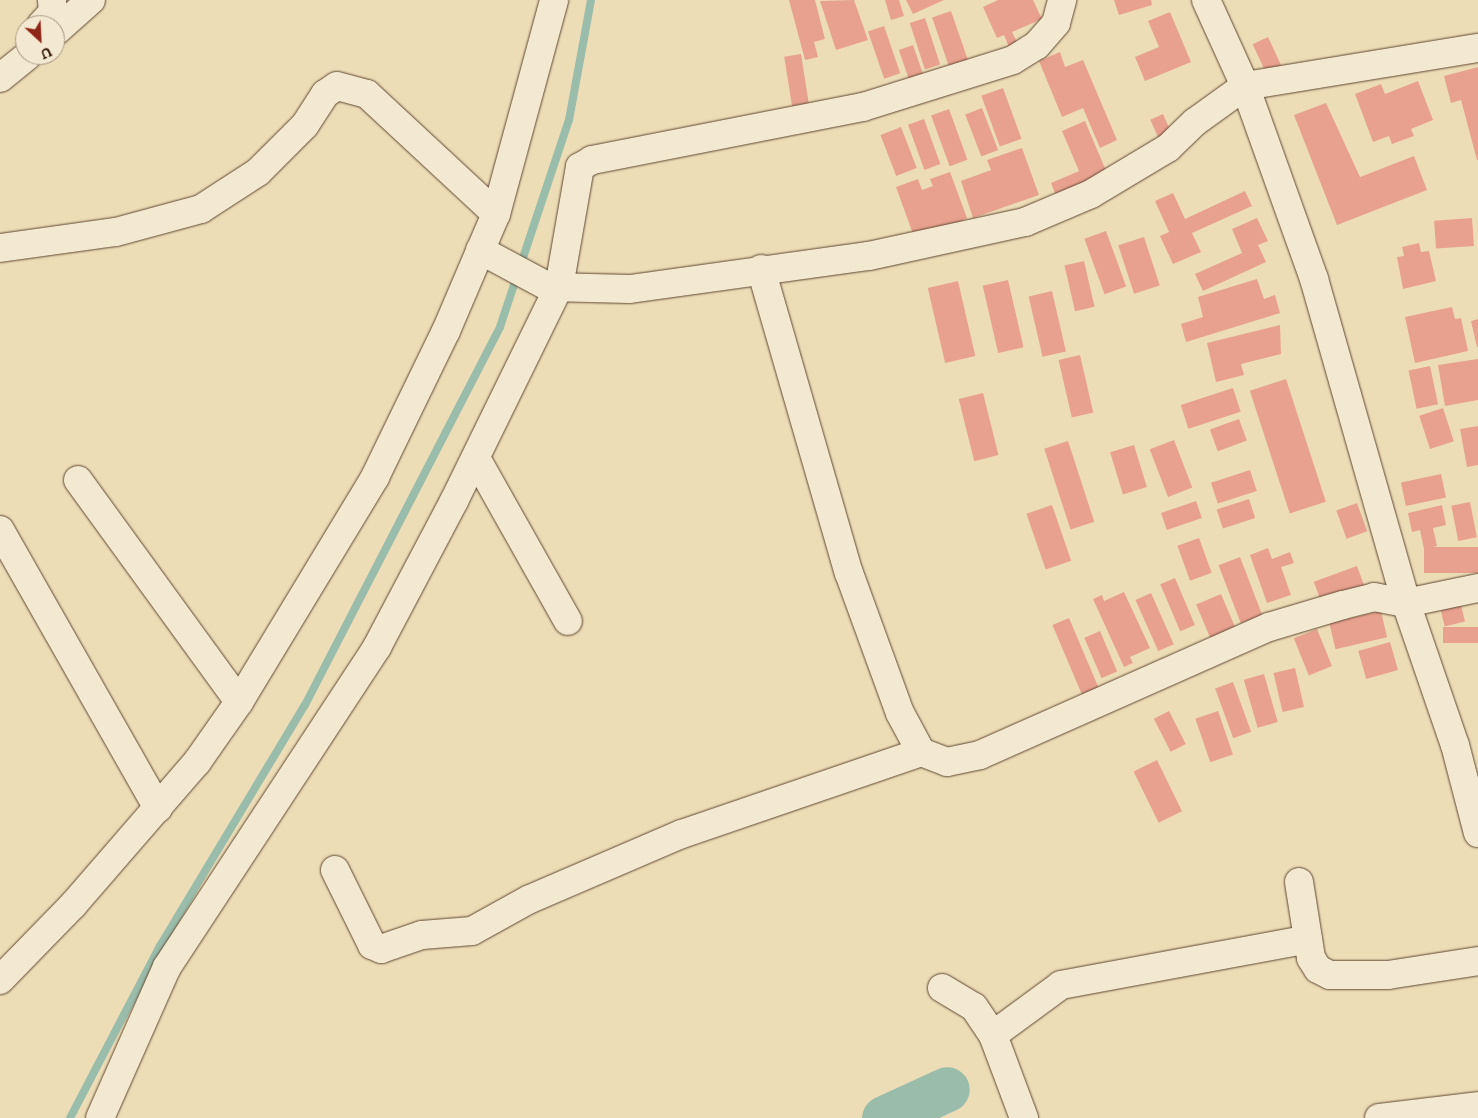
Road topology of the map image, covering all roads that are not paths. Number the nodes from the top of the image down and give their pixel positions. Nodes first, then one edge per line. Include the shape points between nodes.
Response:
1 (52, 0) edge
2 (91, 0) edge
3 (554, 0) edge
4 (1062, 0) edge
5 (1206, 0) edge
6 (50, 15) edge
7 (65, 23) edge
8 (15, 45) edge
9 (1478, 48) edge
10 (0, 56) edge
11 (16, 65) edge
12 (0, 78) edge
13 (1245, 86) junction
14 (496, 214) junction
15 (0, 248) edge
16 (491, 256) junction
17 (761, 269) junction
18 (554, 287) junction
19 (476, 458) junction
20 (78, 480) dead end
21 (0, 530) edge
22 (1478, 588) edge
23 (1406, 603) junction
24 (568, 621) dead end
25 (239, 702) junction
26 (921, 752) junction
27 (158, 808) junction
28 (1478, 833) edge
29 (335, 870) dead end
30 (1300, 882) dead end
31 (1308, 939) junction
32 (1478, 961) edge
33 (0, 980) edge
34 (942, 988) dead end
35 (994, 1035) junction
36 (1478, 1106) edge
37 (100, 1118) edge
38 (1024, 1118) edge
39 (1379, 1118) edge

1 - 6 street
2 - 7 street
3 - 14 street
4 - 18 street via 1056,23 1037,45 1013,60 863,107 586,161 580,167
5 - 13 street
8 - 10 street
9 - 13 street
11 - 12 street
13 - 17 street via 1195,122 1168,148 1091,194 1025,222 869,256
13 - 23 street via 1314,279
14 - 15 street via 367,94 338,86 325,94 305,125 258,172 201,209 116,232
14 - 16 street
16 - 18 street
16 - 25 street via 375,477
17 - 18 street via 630,289
17 - 26 street via 849,573 900,713
18 - 19 street
19 - 24 street
19 - 37 street via 377,646 167,967 110,1086
20 - 25 street
21 - 27 street
22 - 23 street
23 - 26 street via 1374,597 1269,627 980,754 946,762
23 - 28 street via 1455,745
25 - 27 street
26 - 29 street via 682,834 530,899 472,931 422,935 381,948 372,945
27 - 33 street
30 - 31 street
31 - 32 street via 1318,969 1330,975 1388,975
31 - 35 street via 1050,991
34 - 35 street via 974,1007
35 - 38 street
36 - 39 street

